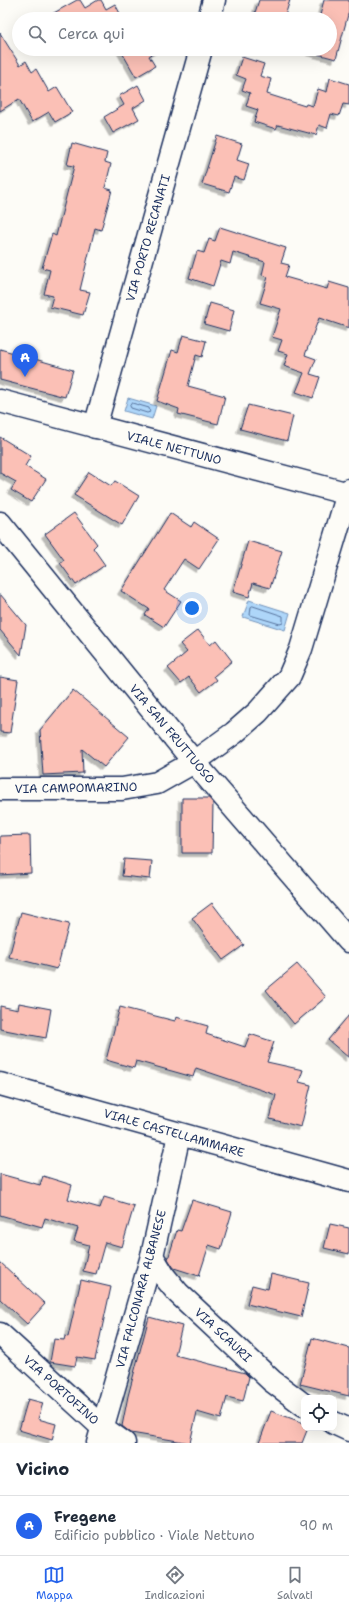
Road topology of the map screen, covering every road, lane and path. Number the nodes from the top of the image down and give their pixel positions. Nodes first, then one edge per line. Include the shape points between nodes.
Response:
1 (214, 0) edge
2 (211, 12) edge
3 (199, 56) edge
4 (0, 401) edge
5 (95, 427) junction
6 (349, 493) edge
7 (0, 523) edge
8 (194, 762) junction
9 (0, 789) edge
10 (349, 941) edge
11 (0, 1084) edge
12 (179, 1135) junction
13 (349, 1181) edge
14 (152, 1256) junction
15 (0, 1334) edge
16 (301, 1403) edge
17 (337, 1425) edge
18 (349, 1430) edge
19 (100, 1435) edge
20 (124, 1443) edge

1 - 2 street
3 - 5 street, VIA PORTO RECANATI
4 - 5 street, VIALE NETTUNO
5 - 6 street, VIALE NETTUNO
6 - 8 street, VIA CAMPOMARINO via 293,670 284,684 258,712
7 - 8 street, VIA SAN FRUTTUOSO
8 - 9 street, VIA CAMPOMARINO via 163,780 145,786 122,789
8 - 10 street, VIA SAN FRUTTUOSO
11 - 12 street, VIALE CASTELLAMMARE
12 - 13 street, VIALE CASTELLAMMARE
12 - 14 street, VIA FALCONARA ALBANESE
14 - 16 street, VIA SCAURI via 178,1293 272,1381
14 - 19 street, VIA FALCONARA ALBANESE
15 - 19 street, VIA PORTOFINO
17 - 18 street
19 - 20 street, VIA PORTOFINO

